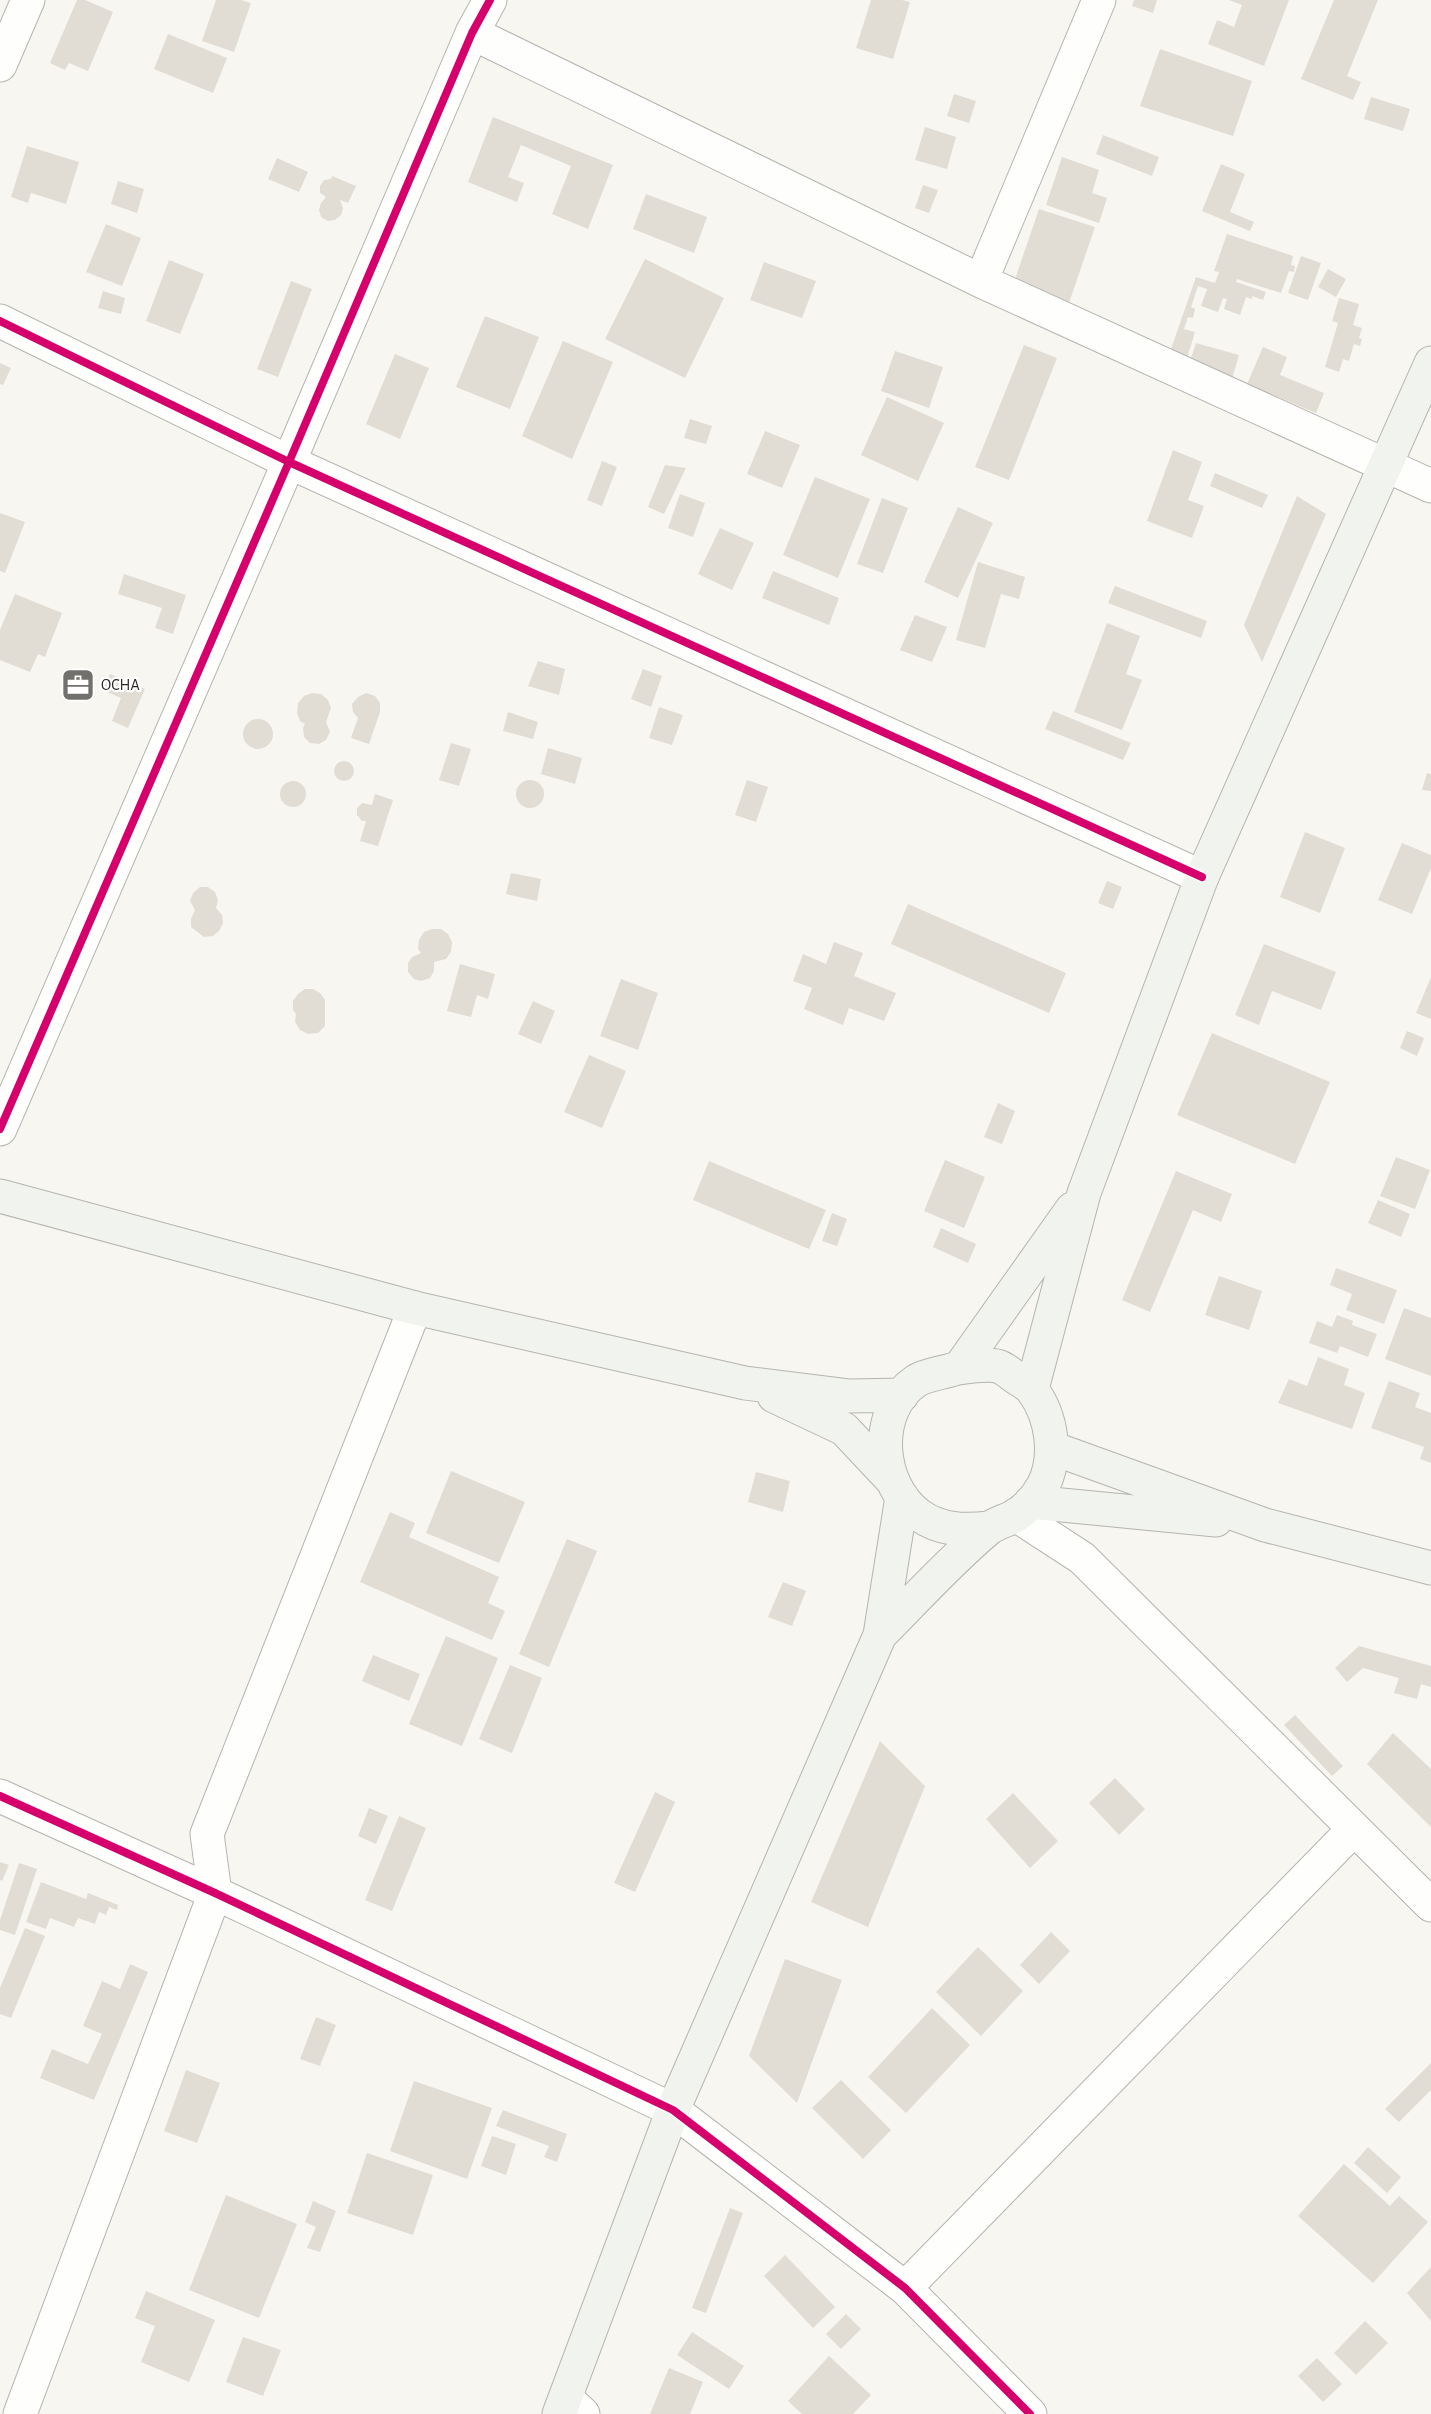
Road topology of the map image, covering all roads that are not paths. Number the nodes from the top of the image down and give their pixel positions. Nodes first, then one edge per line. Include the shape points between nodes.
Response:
1 (28, 0) edge
2 (490, 0) edge
3 (1099, 0) edge
4 (472, 33) junction
5 (0, 65) edge
6 (981, 281) junction
7 (0, 321) edge
8 (1431, 363) edge
9 (289, 462) junction
10 (1386, 467) junction
11 (1431, 486) edge
12 (1202, 877) junction
13 (0, 1130) edge
14 (1084, 1192) junction
15 (0, 1196) edge
16 (416, 1308) junction
17 (960, 1367) junction
18 (745, 1383) junction
19 (1032, 1389) junction
20 (902, 1395) junction
21 (1052, 1448) junction
22 (896, 1488) junction
23 (1012, 1515) junction
24 (1265, 1525) junction
25 (1431, 1568) edge
26 (880, 1635) junction
27 (0, 1796) edge
28 (1354, 1829) junction
29 (215, 1893) junction
30 (1431, 1905) edge
31 (673, 2110) junction
32 (904, 2288) junction
33 (570, 2409) edge
34 (20, 2414) edge
35 (1030, 2414) edge

1 - 5 street
2 - 4 street
3 - 6 street
4 - 6 street
4 - 9 street
6 - 10 street
7 - 9 street
8 - 10 street
9 - 12 street
9 - 13 street
10 - 11 street
10 - 12 street
12 - 14 street
14 - 17 street
14 - 19 street
15 - 16 street
16 - 18 street
16 - 29 street via 207,1834
17 - 19 street via 999,1366
17 - 20 street via 917,1380
18 - 20 street via 850,1396
18 - 22 street via 844,1429
19 - 21 street via 1046,1415
20 - 22 street via 891,1414 886,1435 885,1458
21 - 23 street via 1042,1486
21 - 24 street
22 - 23 street via 919,1515 941,1526 964,1531
22 - 26 street
23 - 24 street
23 - 26 street
23 - 28 street via 1082,1558
24 - 25 street
26 - 31 street
27 - 29 street
28 - 30 street
28 - 32 street
29 - 31 street
29 - 34 street
31 - 32 street
31 - 33 street
32 - 35 street

